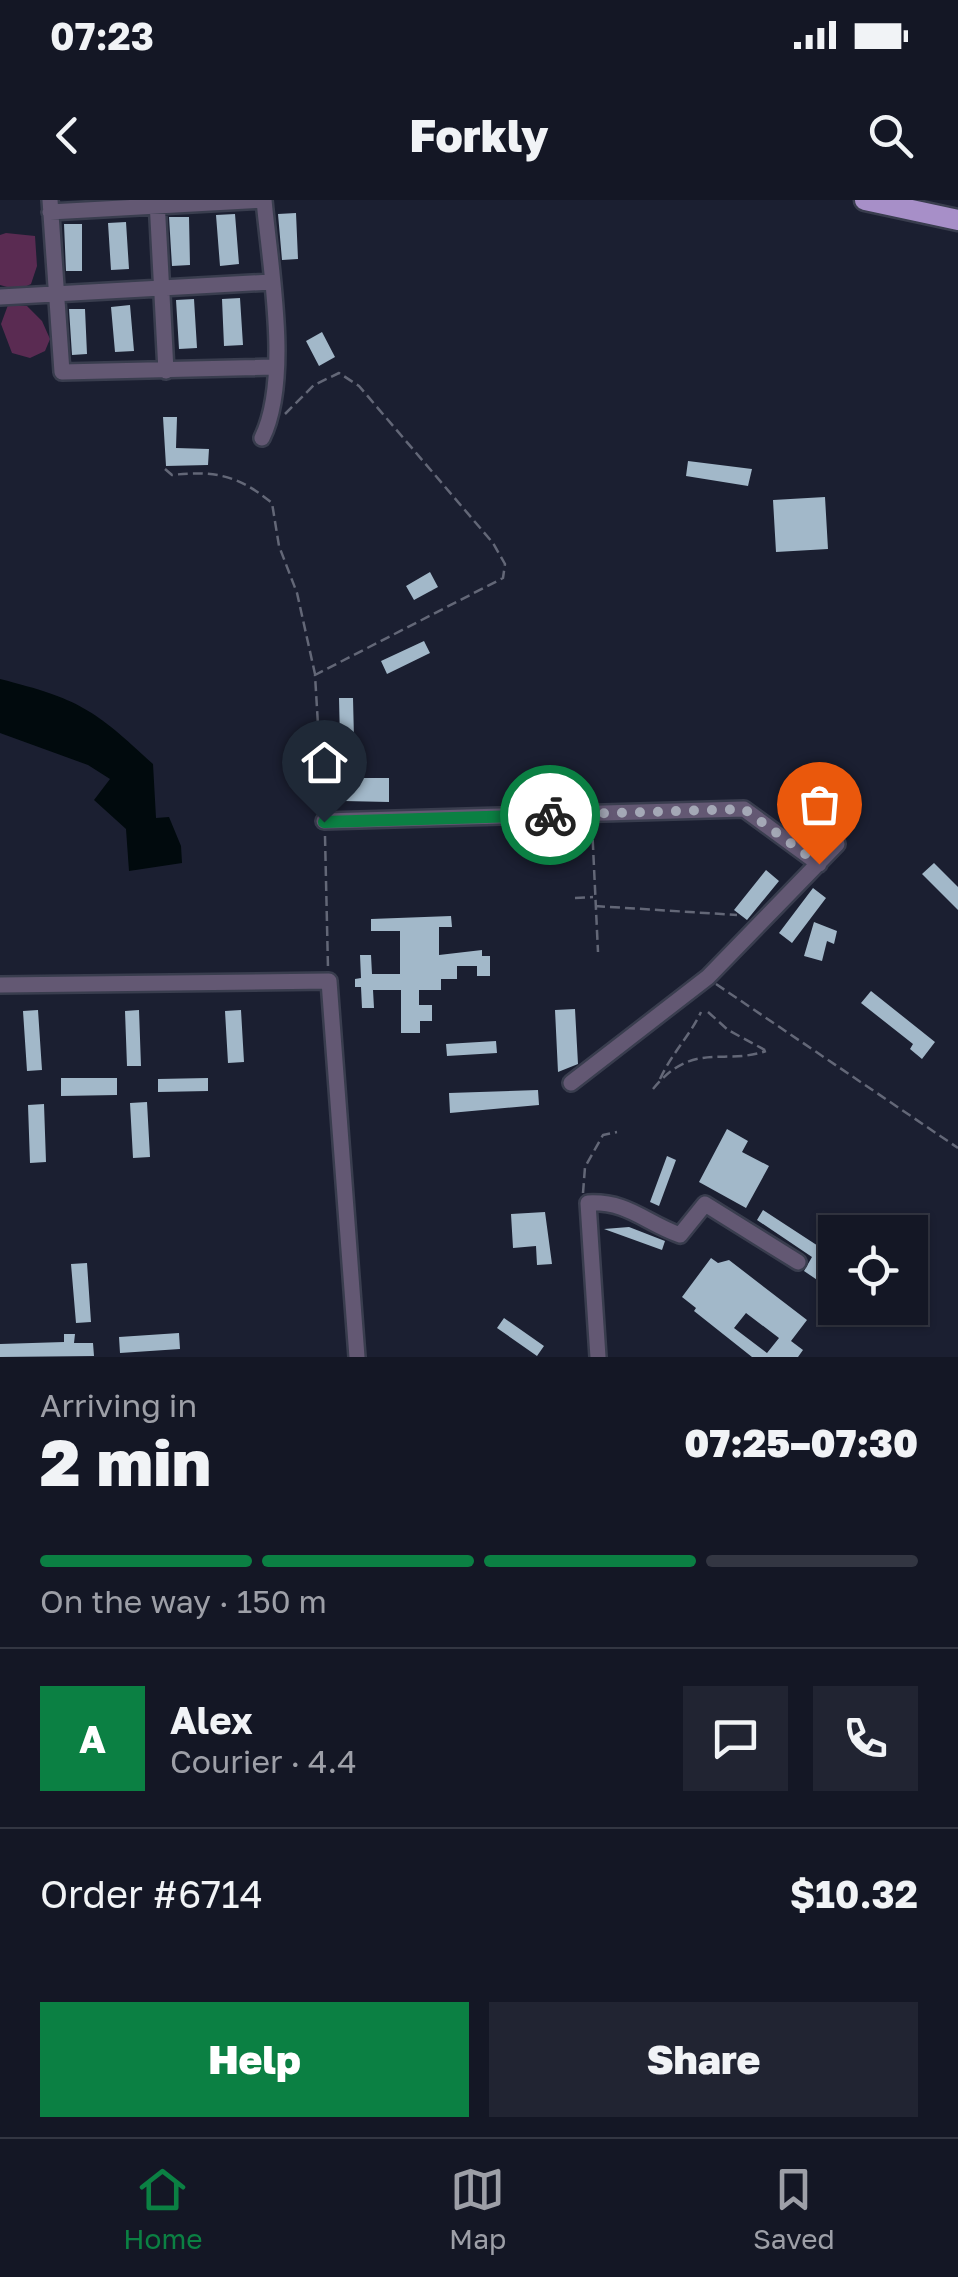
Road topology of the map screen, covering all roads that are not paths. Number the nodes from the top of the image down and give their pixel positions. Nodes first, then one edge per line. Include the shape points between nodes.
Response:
1 (264, 200) edge
2 (865, 200) edge
3 (157, 203) edge
4 (50, 206) edge
5 (958, 220) edge
6 (271, 282) junction
7 (162, 291) junction
8 (55, 294) junction
9 (0, 297) edge
10 (274, 367) junction
11 (166, 371) junction
12 (262, 438) dead end
13 (324, 822) road end
14 (837, 844) dead end
15 (819, 864) junction
16 (0, 985) edge
17 (571, 1083) dead end
18 (798, 1262) dead end
19 (356, 1357) edge
20 (598, 1357) edge

1 - 3 street
1 - 6 street
2 - 5 main road
3 - 4 street
3 - 7 street
4 - 8 street
6 - 7 street
6 - 10 street
7 - 8 street
7 - 11 street
8 - 9 street
8 - 11 street via 62,372
10 - 11 street
10 - 12 street via 274,414
13 - 15 street via 744,809
14 - 15 street
15 - 17 street via 708,977
16 - 19 street via 329,981
18 - 20 street via 706,1204 680,1235 618,1201 588,1203

